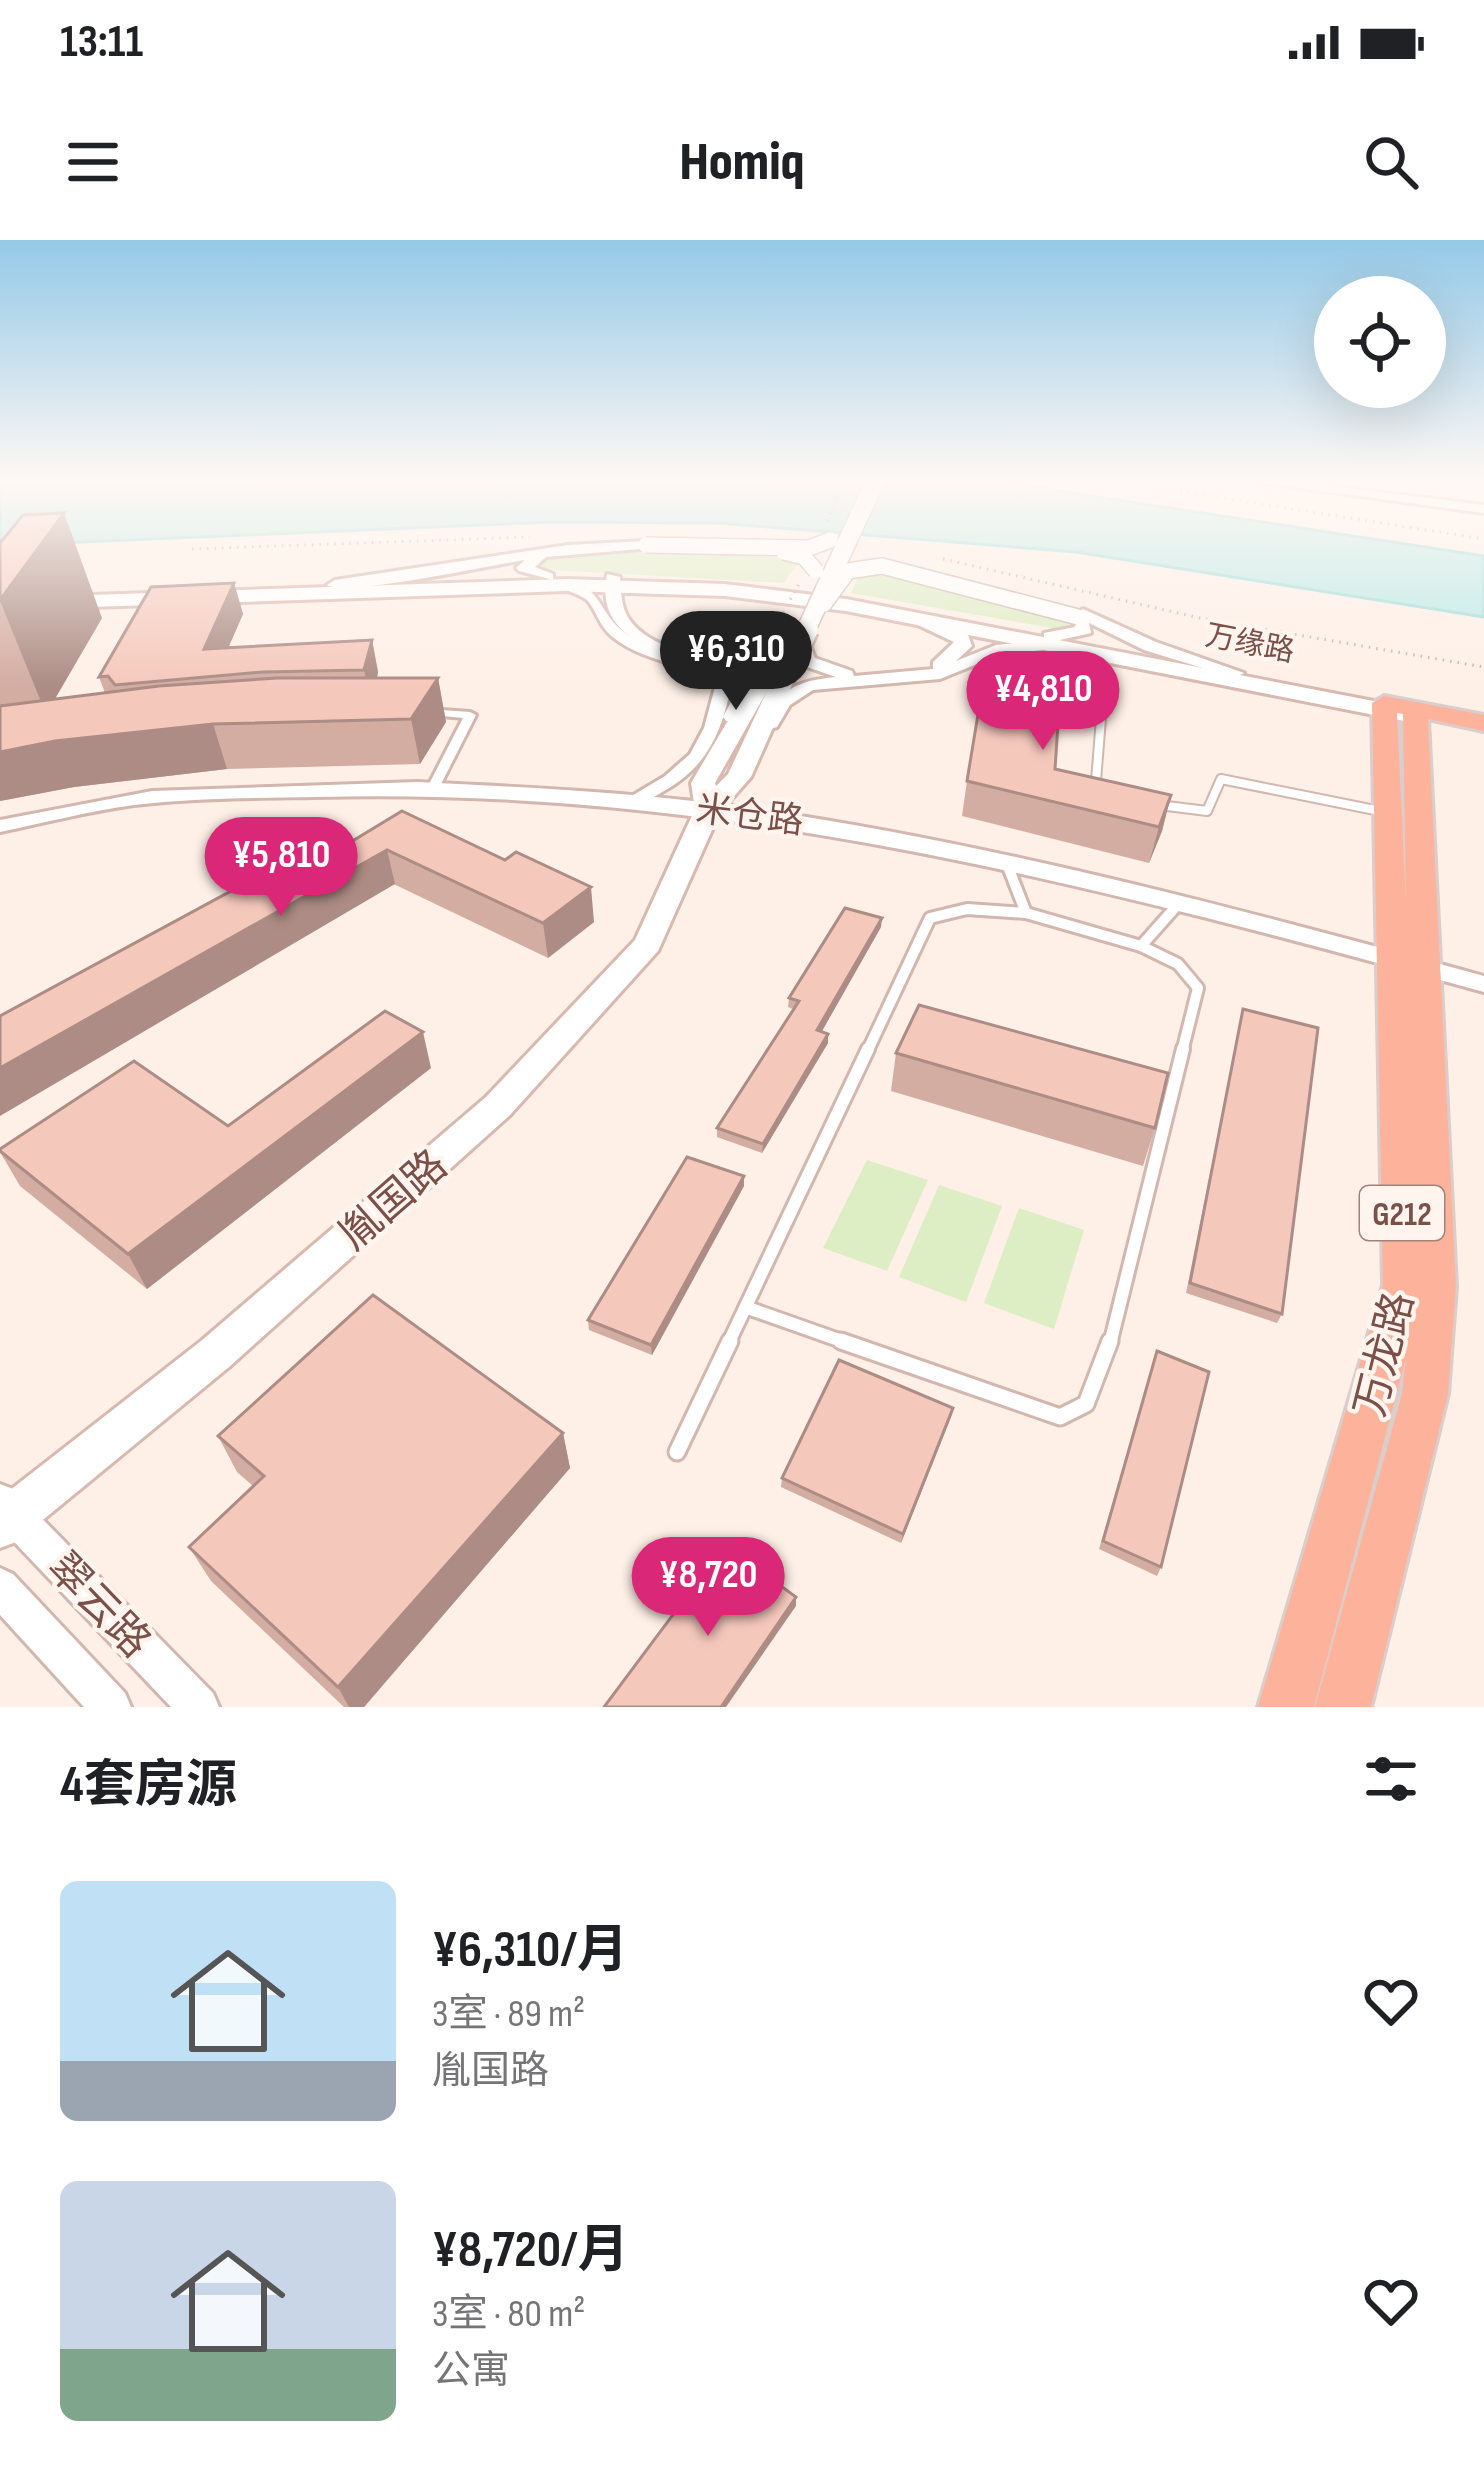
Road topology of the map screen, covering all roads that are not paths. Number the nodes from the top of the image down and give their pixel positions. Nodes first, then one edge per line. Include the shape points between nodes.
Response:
1 (553, 550) edge
2 (577, 550) edge
3 (749, 550) edge
4 (829, 550) edge
5 (833, 550) edge
6 (856, 550) edge
7 (811, 570) junction
8 (557, 581) junction
9 (621, 581) junction
10 (335, 585) junction
11 (0, 601) edge
12 (157, 601) junction
13 (1080, 616) junction
14 (924, 622) junction
15 (785, 641) junction
16 (1047, 641) junction
17 (1106, 656) junction
18 (1235, 673) junction
19 (405, 710) edge
20 (1400, 710) junction
21 (1484, 726) edge
22 (739, 777) junction
23 (433, 788) junction
24 (705, 796) junction
25 (1120, 796) edge
26 (634, 800) junction
27 (1138, 800) edge
28 (1388, 813) junction
29 (0, 826) edge
30 (1006, 861) junction
31 (1180, 902) junction
32 (1026, 913) junction
33 (1141, 946) junction
34 (1409, 963) junction
35 (1484, 984) edge
36 (748, 1308) junction
37 (677, 1452) dead end
38 (5, 1514) edge
39 (0, 1587) edge
40 (112, 1707) edge
41 (200, 1707) edge
42 (1286, 1707) edge
43 (1343, 1707) edge

1 - 10 street
2 - 8 street via 526,562 524,568
3 - 7 street, bridge via 803,557
4 - 7 main road, bridge
5 - 15 main road, bridge
6 - 13 street, bridge
7 - 15 main road
8 - 9 main road, 万缘路
8 - 10 main road, 万缘路
8 - 12 main road, 万缘路
8 - 26 street via 592,597 615,634 723,686 698,761
9 - 14 main road, 万缘路 via 846,605
9 - 15 street via 634,622 674,647 742,660
9 - 16 main road, 万缘路 via 727,582 853,597
9 - 24 street via 611,604 626,627 670,652 726,668 747,688
10 - 12 main road, 万缘路
11 - 12 main road, 万缘路
13 - 15 street, bridge via 941,578 859,568 838,579
13 - 16 street via 1084,630
13 - 18 street
14 - 15 street via 964,646 933,669 899,675 823,670
14 - 16 main road, 万缘路
15 - 22 main road, 胤国路
15 - 24 main road, 胤国路
16 - 17 main road, 万缘路
16 - 18 main road, 万缘路
16 - 22 street via 996,650 940,674 808,685 783,702
17 - 20 main road, 万缘路
17 - 25 lane via 1096,782
18 - 20 main road, 万缘路
19 - 23 street via 470,715
20 - 21 highway, 万缘路
20 - 28 highway, 万龙路 / G212
20 - 34 highway, 万龙路 / G212
22 - 24 main road, 胤国路
23 - 26 street, 米仓路
23 - 29 street, 米仓路 via 118,801
24 - 26 street, 米仓路
24 - 30 street, 米仓路
24 - 38 main road, 胤国路 via 648,944 498,1106 215,1354
27 - 28 lane via 1207,811 1221,778
28 - 34 highway, 万龙路 / G212
30 - 31 street, 米仓路
30 - 32 lane
31 - 33 lane
31 - 34 street, 米仓路
32 - 33 lane
32 - 36 lane via 967,908 930,918
33 - 36 lane via 1178,964 1198,988 1107,1354 1086,1404 1060,1417
34 - 35 street, 米仓路
34 - 42 highway, 万龙路 / G212 via 1404,1285
34 - 43 highway, 万龙路 / G212 via 1435,1287 1425,1394
36 - 37 lane
38 - 41 street, 翠云路
39 - 40 street, 翠云路

